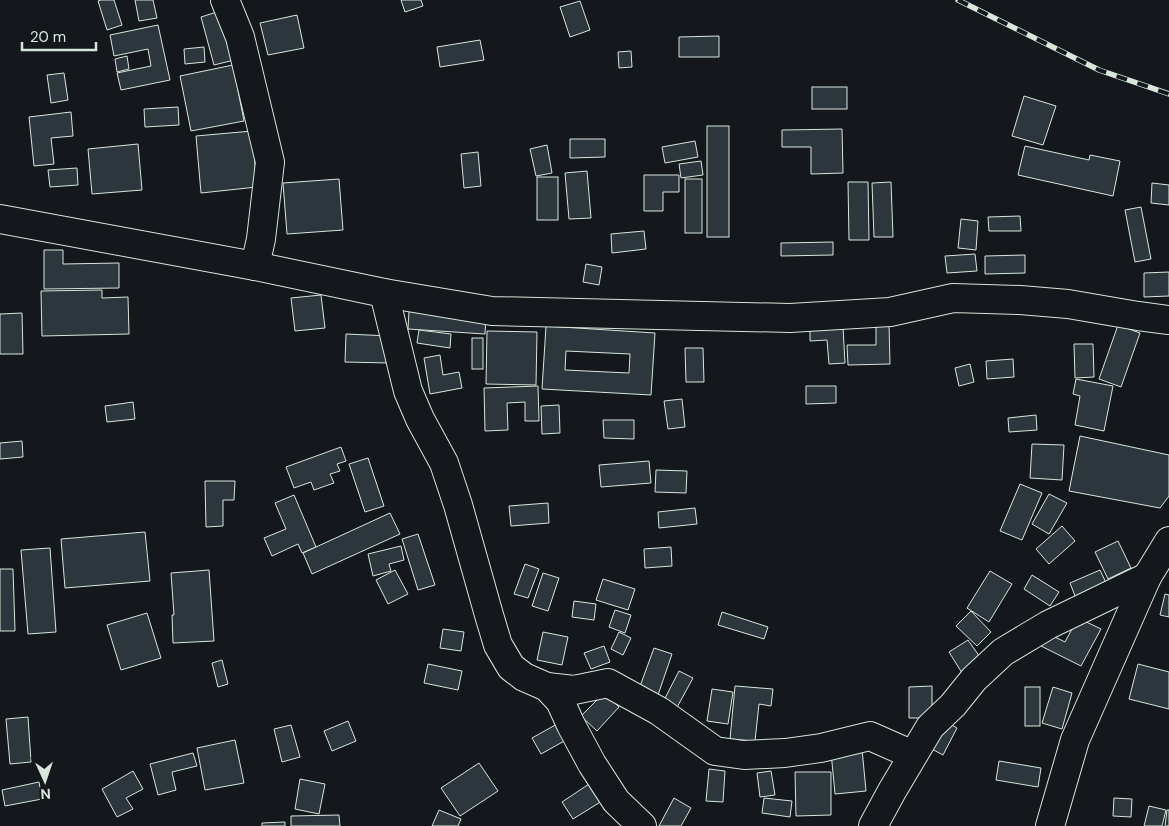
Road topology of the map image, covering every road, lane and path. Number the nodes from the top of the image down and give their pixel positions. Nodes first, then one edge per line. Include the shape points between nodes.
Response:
1 (225, 0) edge
2 (0, 219) edge
3 (255, 266) junction
4 (384, 293) junction
5 (1169, 320) edge
6 (1169, 542) edge
7 (1147, 577) junction
8 (547, 687) junction
9 (913, 755) junction
10 (642, 826) edge
11 (873, 826) edge
12 (1050, 826) edge

1 - 3 street via 240,37 270,162
2 - 3 street
3 - 4 street
4 - 5 street via 492,311 790,318 890,312 954,298 1020,300
4 - 8 street via 408,391 444,463 498,645 511,667
6 - 7 street
7 - 9 street via 1048,625 1003,652 930,727
7 - 12 street via 1075,740
8 - 9 street via 574,690 608,683 659,711 716,751 744,755 784,753 870,736
8 - 10 street via 560,701 570,725 616,801
9 - 11 street

